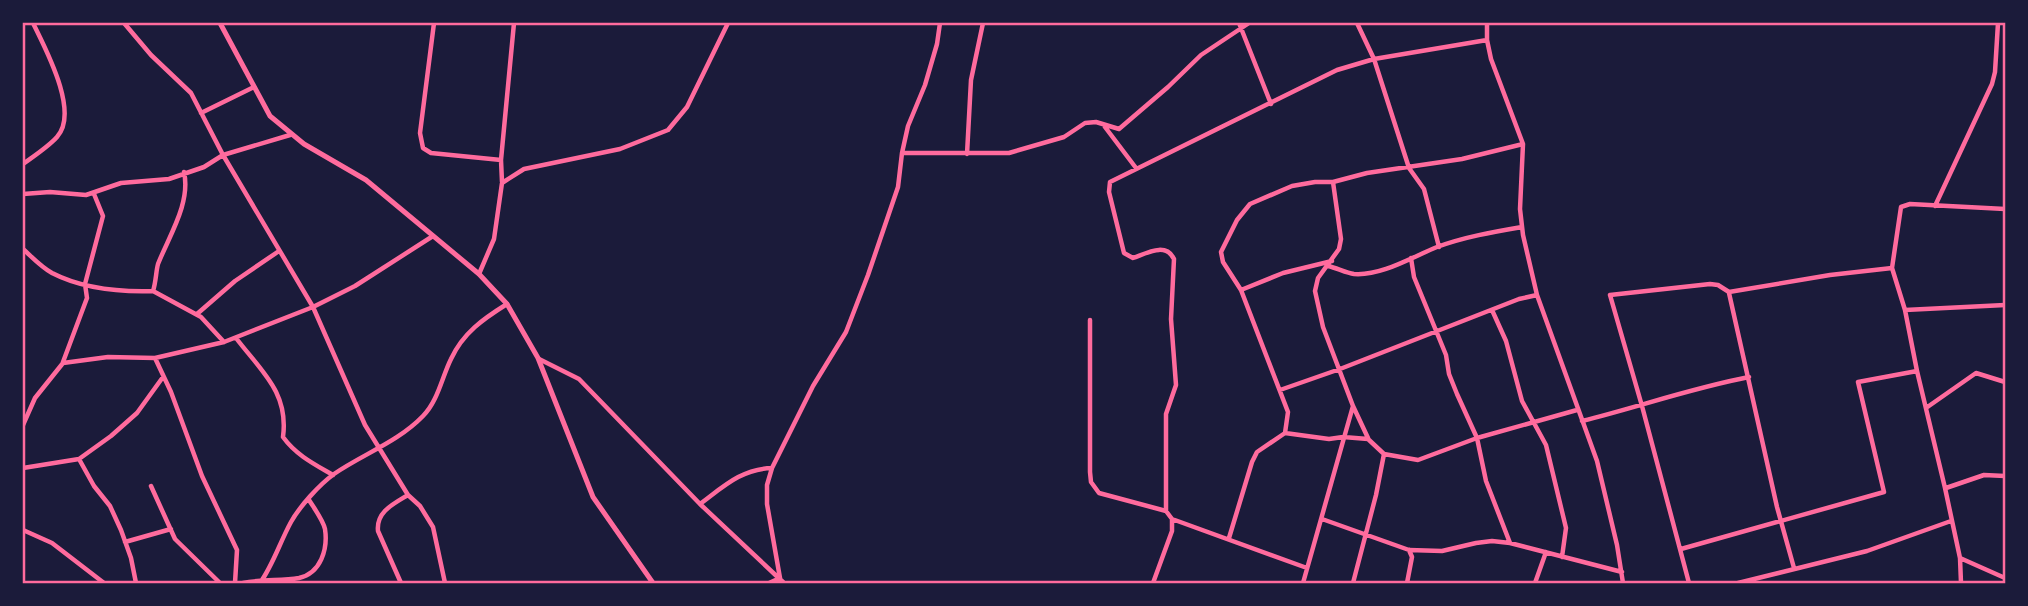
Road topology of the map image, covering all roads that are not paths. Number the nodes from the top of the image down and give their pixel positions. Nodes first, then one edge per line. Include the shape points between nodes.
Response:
1 (33, 23) edge
2 (124, 23) edge
3 (220, 23) edge
4 (434, 23) edge
5 (514, 23) edge
6 (728, 23) edge
7 (940, 23) edge
8 (983, 23) edge
9 (1249, 23) edge
10 (1357, 23) edge
11 (1487, 23) edge
12 (1998, 23) edge
13 (1240, 26) edge
14 (1487, 40) junction
15 (1374, 60) junction
16 (254, 87) junction
17 (1271, 104) junction
18 (201, 113) junction
19 (1104, 126) junction
20 (290, 135) junction
21 (1522, 144) junction
22 (902, 153) junction
23 (967, 154) junction
24 (222, 155) junction
25 (500, 160) junction
26 (23, 164) edge
27 (1136, 168) junction
28 (1409, 168) junction
29 (184, 172) junction
30 (502, 183) junction
31 (1333, 183) junction
32 (23, 194) edge
33 (94, 194) junction
34 (1935, 206) junction
35 (2005, 209) edge
36 (1522, 227) junction
37 (433, 236) junction
38 (1438, 247) junction
39 (23, 249) edge
40 (279, 251) junction
41 (1411, 258) junction
42 (1332, 261) junction
43 (1328, 266) junction
44 (1892, 268) junction
45 (479, 274) junction
46 (85, 284) junction
47 (1241, 290) junction
48 (153, 291) junction
49 (1729, 292) junction
50 (1537, 295) junction
51 (507, 304) junction
52 (2005, 304) edge
53 (313, 307) junction
54 (1492, 310) junction
55 (1905, 310) junction
56 (197, 314) junction
57 (1090, 320) dead end
58 (1437, 331) junction
59 (236, 338) junction
60 (224, 342) junction
61 (155, 358) junction
62 (538, 358) junction
63 (63, 363) junction
64 (1340, 369) junction
65 (1917, 371) junction
66 (163, 377) junction
67 (1749, 377) junction
68 (2005, 382) edge
69 (1280, 390) junction
70 (1353, 406) junction
71 (1642, 406) junction
72 (1926, 408) junction
73 (1577, 410) junction
74 (1582, 421) junction
75 (1532, 422) junction
76 (23, 425) edge
77 (1285, 433) junction
78 (1342, 437) junction
79 (1477, 438) junction
80 (1368, 439) junction
81 (379, 449) junction
82 (1384, 454) junction
83 (79, 459) junction
84 (23, 468) edge
85 (772, 468) junction
86 (333, 475) junction
87 (2005, 476) edge
88 (151, 486) dead end
89 (1945, 488) junction
90 (408, 495) junction
91 (309, 500) junction
92 (700, 504) junction
93 (1166, 511) junction
94 (1172, 519) junction
95 (1322, 519) junction
96 (1781, 520) junction
97 (1951, 521) junction
98 (171, 529) junction
99 (23, 530) edge
100 (1366, 535) junction
101 (1229, 538) junction
102 (125, 541) junction
103 (1510, 543) junction
104 (1681, 549) junction
105 (1409, 550) junction
106 (1546, 552) junction
107 (1562, 558) junction
108 (1960, 558) junction
109 (1307, 568) junction
110 (1794, 568) junction
111 (1622, 572) junction
112 (2005, 578) edge
113 (261, 581) edge
114 (782, 581) edge
115 (104, 583) edge
116 (136, 583) edge
117 (220, 583) edge
118 (235, 583) edge
119 (243, 583) edge
120 (401, 583) edge
121 (445, 583) edge
122 (653, 583) edge
123 (769, 583) edge
124 (1153, 583) edge
125 (1303, 583) edge
126 (1353, 583) edge
127 (1407, 583) edge
128 (1535, 583) edge
129 (1623, 583) edge
130 (1689, 583) edge
131 (1738, 583) edge
132 (1961, 583) edge

1 - 26 street via 61,90 65,121 58,136
2 - 18 street via 191,93
3 - 16 street
4 - 25 street via 419,133 423,148 430,153
5 - 25 street
6 - 30 street via 687,107 668,130 620,149 524,169
7 - 22 street
8 - 23 street via 971,80
9 - 13 street
10 - 15 street
11 - 14 street
12 - 34 street via 1992,84
13 - 17 street
13 - 19 street via 1122,127
14 - 15 street
14 - 21 street
15 - 17 street via 1337,70
15 - 28 street
16 - 18 street
16 - 20 street via 270,117
17 - 27 street
18 - 24 street
19 - 23 street via 1085,123 1064,137 1009,153
19 - 27 street
20 - 24 street
20 - 37 street via 366,180
21 - 28 street
21 - 36 street
22 - 23 street
22 - 85 street via 898,187 846,332
24 - 29 street via 204,167
24 - 40 street
25 - 30 street
27 - 93 street via 1113,179 1109,186 1124,253 1133,258 1162,249 1174,259 1171,319 1176,385 1166,414
28 - 31 street
28 - 38 street via 1424,190
29 - 33 street via 169,179 121,183
29 - 48 street via 182,203
30 - 45 street via 494,239
31 - 42 street via 1341,239
31 - 47 street via 1292,186 1242,211 1221,253
32 - 33 street
33 - 46 street via 103,216
34 - 35 street
34 - 44 street via 1901,207
36 - 38 street
36 - 50 street
37 - 45 street
37 - 53 street
38 - 41 street
39 - 46 street via 53,274
40 - 53 street
40 - 56 street via 234,281
41 - 43 street via 1364,273
41 - 58 street via 1414,277
42 - 43 street
42 - 47 street
43 - 64 street via 1315,291
44 - 49 street
44 - 55 street
45 - 51 street
46 - 48 street via 123,292
46 - 63 street via 87,298
47 - 69 street
48 - 56 street
49 - 67 street
49 - 71 street via 1710,284 1610,295
50 - 54 street
50 - 73 street
51 - 62 street
51 - 81 street via 466,334 424,415
52 - 55 street
53 - 59 street
53 - 81 street
54 - 58 street
54 - 75 street
55 - 65 street
56 - 60 street
57 - 93 street via 1091,482 1099,493
58 - 64 street
58 - 79 street
59 - 60 street
59 - 86 street via 280,397 286,417 284,437 309,462
60 - 61 street
61 - 63 street via 108,357
61 - 66 street
62 - 92 street via 579,379
62 - 122 street via 593,497
63 - 76 street via 35,398
64 - 69 street
64 - 70 street
65 - 72 street
65 - 96 street via 1858,382 1884,492
66 - 83 street via 137,413
66 - 118 street via 237,550
67 - 71 street
67 - 96 street
68 - 72 street via 1976,373
69 - 77 street via 1288,412
70 - 78 street
70 - 80 street
71 - 74 street
71 - 104 street
72 - 89 street
73 - 74 street
73 - 75 street
74 - 111 street via 1607,496
75 - 79 street
75 - 107 street via 1546,446 1566,528
77 - 78 street
77 - 101 street via 1257,452
78 - 80 street
78 - 95 street
79 - 82 street via 1418,460
79 - 103 street via 1486,481
80 - 82 street
81 - 86 street
81 - 90 street
82 - 100 street
83 - 84 street
83 - 102 street via 110,506
85 - 92 street via 738,475
85 - 114 street via 767,504
86 - 91 street
87 - 89 street via 1984,475
88 - 98 street
89 - 97 street
90 - 120 street via 383,512 378,523
90 - 121 street via 433,527
91 - 113 street via 293,519
91 - 113 street via 325,528 322,560 308,575
92 - 114 street
93 - 94 street
94 - 101 street
94 - 124 street
95 - 100 street
95 - 109 street
96 - 104 street
96 - 110 street
97 - 108 street
97 - 110 street via 1867,551
98 - 102 street
98 - 117 street
99 - 115 street via 52,544
100 - 105 street
100 - 126 street
101 - 109 street
102 - 116 street
103 - 105 street
103 - 106 street
104 - 130 street
105 - 127 street
106 - 107 street
106 - 128 street
107 - 111 street
108 - 112 street
108 - 132 street
109 - 125 street
110 - 131 street
111 - 129 street
113 - 119 street
114 - 123 street

